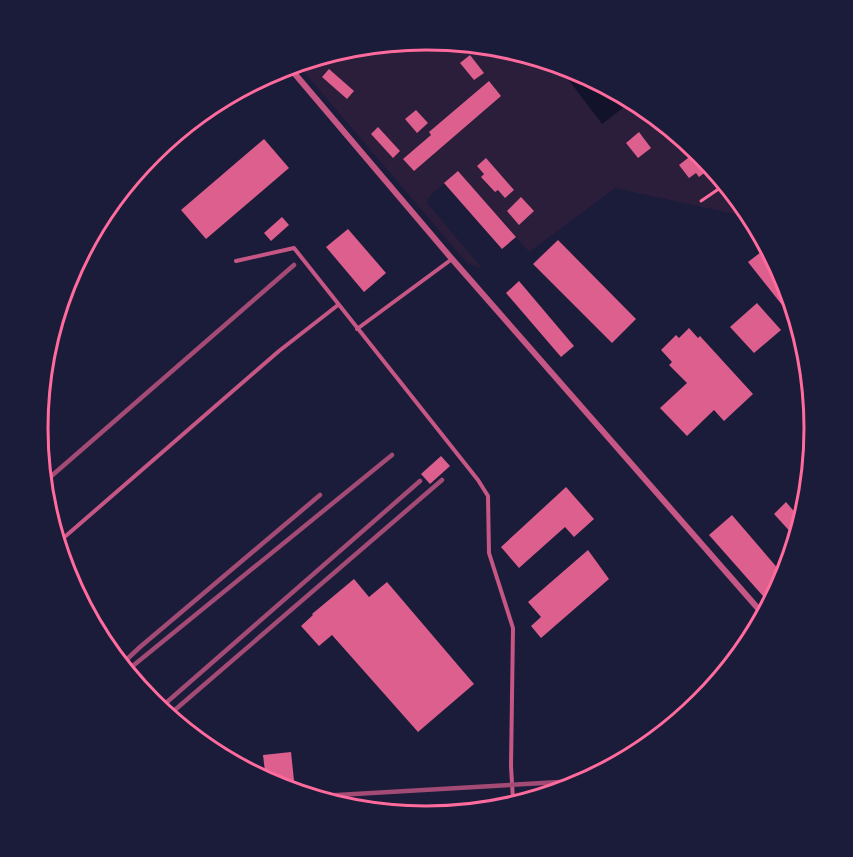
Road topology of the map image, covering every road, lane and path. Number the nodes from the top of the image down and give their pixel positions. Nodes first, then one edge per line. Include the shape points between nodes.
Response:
1 (295, 74) edge
2 (719, 189) edge
3 (701, 201) dead end
4 (452, 259) junction
5 (236, 261) dead end
6 (338, 305) junction
7 (357, 329) junction
8 (64, 537) edge
9 (758, 610) edge
10 (513, 797) edge

1 - 4 street
2 - 3 path
4 - 7 lane
4 - 9 street
5 - 6 lane via 294,248
6 - 7 lane
6 - 8 lane via 279,351
7 - 10 lane via 488,496 489,553 513,628

